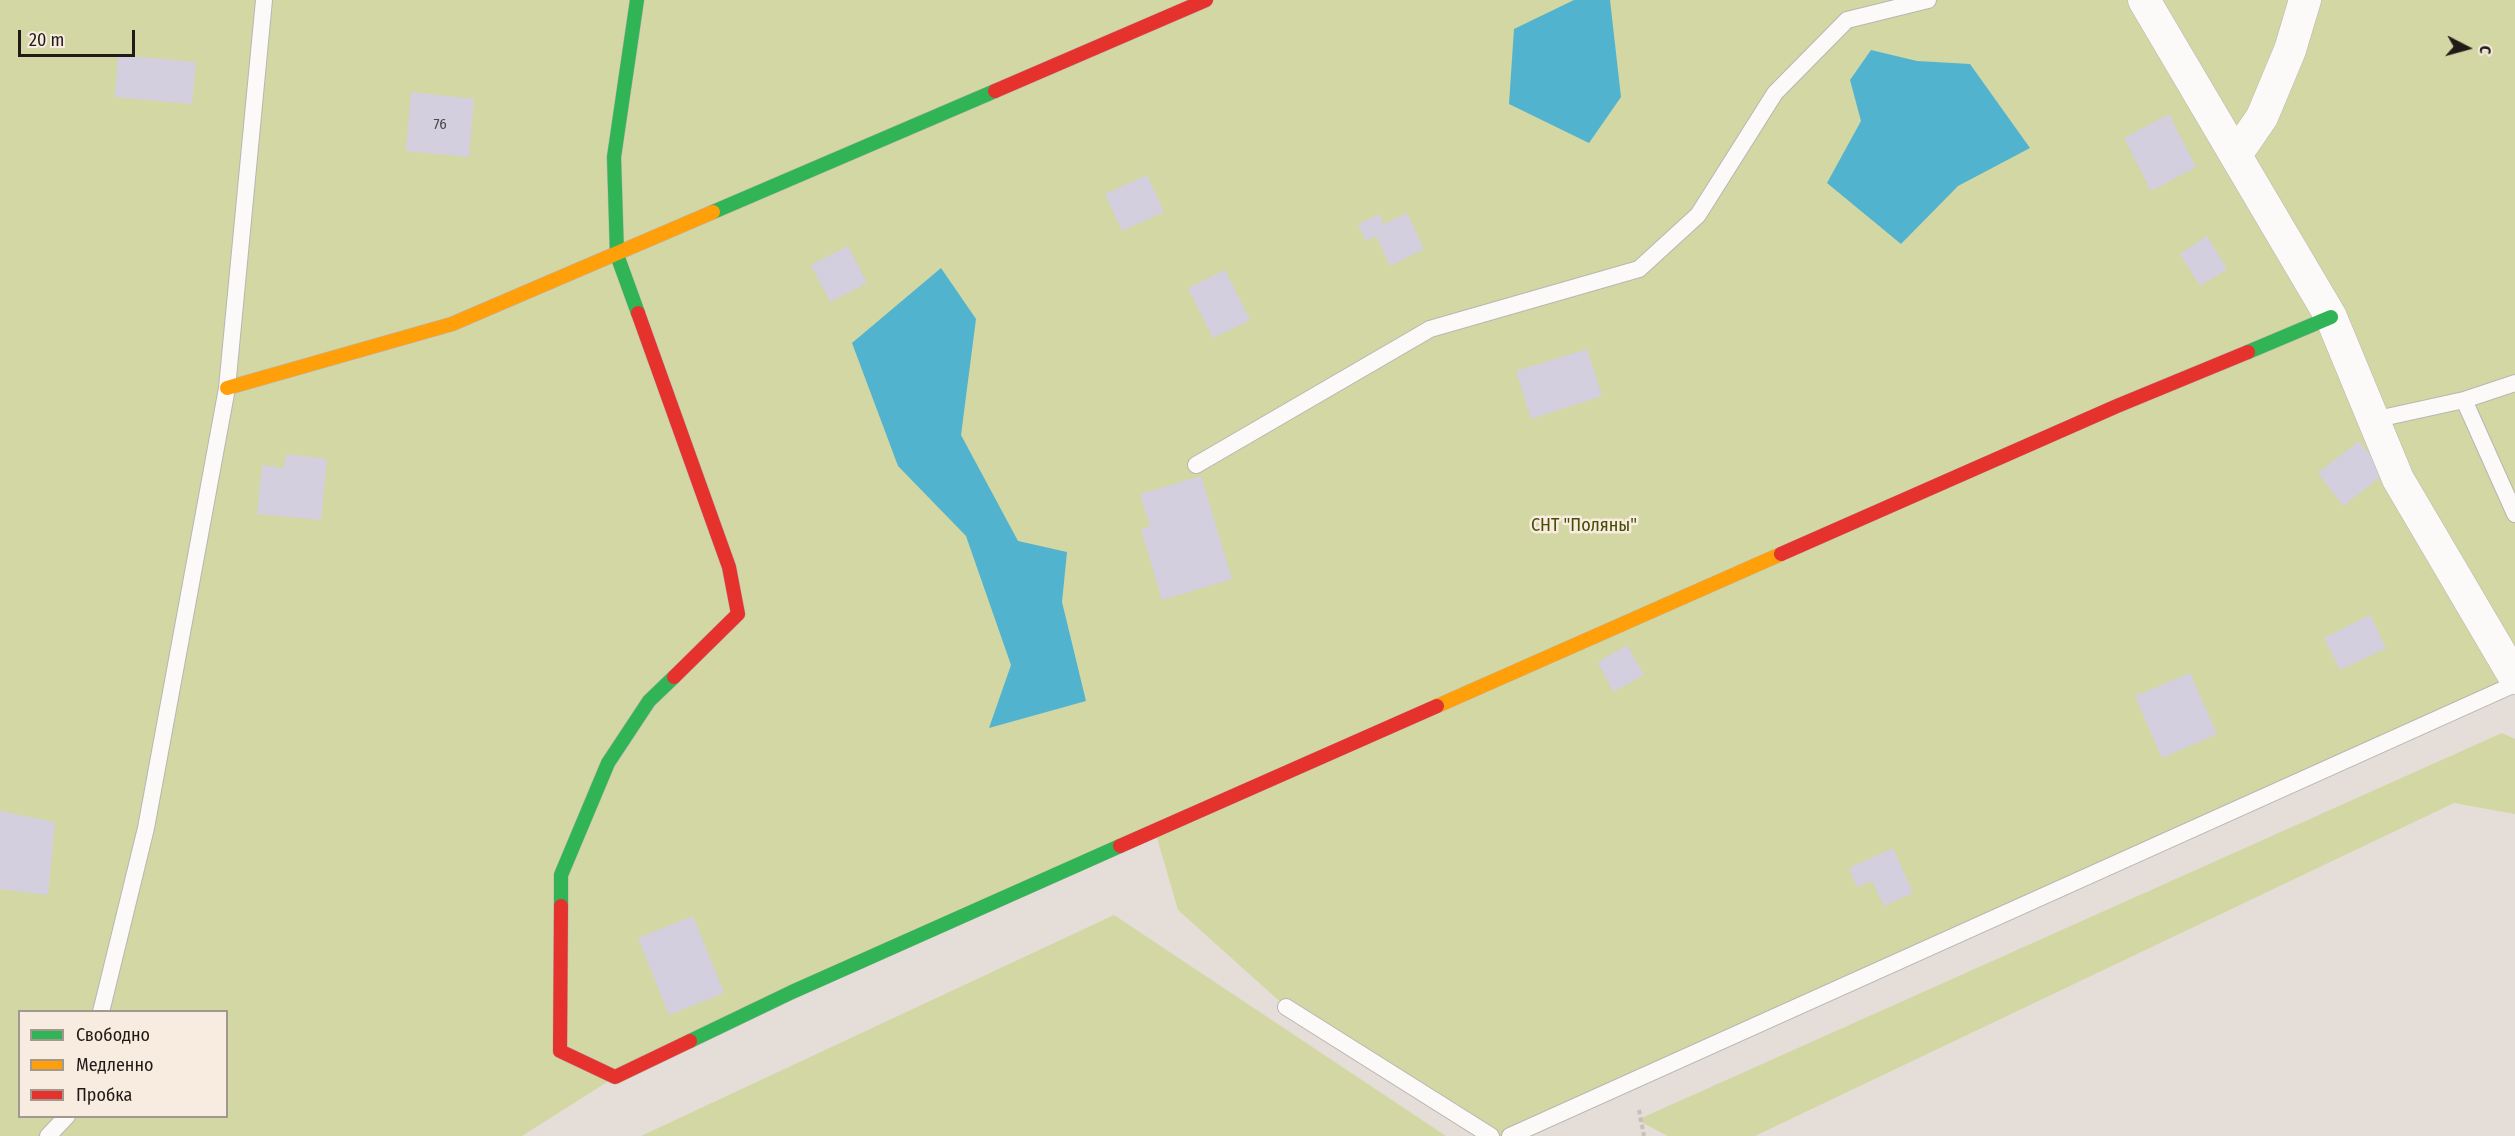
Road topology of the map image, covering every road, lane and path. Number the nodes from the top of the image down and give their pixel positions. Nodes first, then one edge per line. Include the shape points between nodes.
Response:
1 (264, 0) edge
2 (637, 0) edge
3 (1206, 0) edge
4 (1928, 0) edge
5 (2144, 0) edge
6 (2305, 0) edge
7 (2235, 155) junction
8 (617, 255) junction
9 (2331, 317) junction
10 (2515, 383) edge
11 (227, 388) junction
12 (2464, 400) junction
13 (2373, 420) junction
14 (1196, 465) dead end
15 (2515, 514) edge
16 (2515, 678) edge
17 (2515, 684) edge
18 (1286, 1007) dead end
19 (101, 1010) edge
20 (65, 1118) edge
21 (48, 1136) edge
22 (1491, 1136) edge
23 (1510, 1136) edge

1 - 11 lane
2 - 8 street via 614,157
3 - 8 street
4 - 14 lane via 1847,20 1775,93 1698,215 1639,269 1430,329
5 - 7 street
6 - 7 street via 2290,50 2262,117
7 - 9 street
8 - 9 street via 729,567 738,614 649,701 608,763 561,875 560,1051 615,1077 792,992 1155,830 2117,406
8 - 11 street via 452,324
9 - 13 street
10 - 12 lane
11 - 19 lane via 146,828
12 - 13 lane
12 - 15 lane
13 - 16 street via 2398,479
17 - 23 lane
18 - 22 lane
20 - 21 lane

